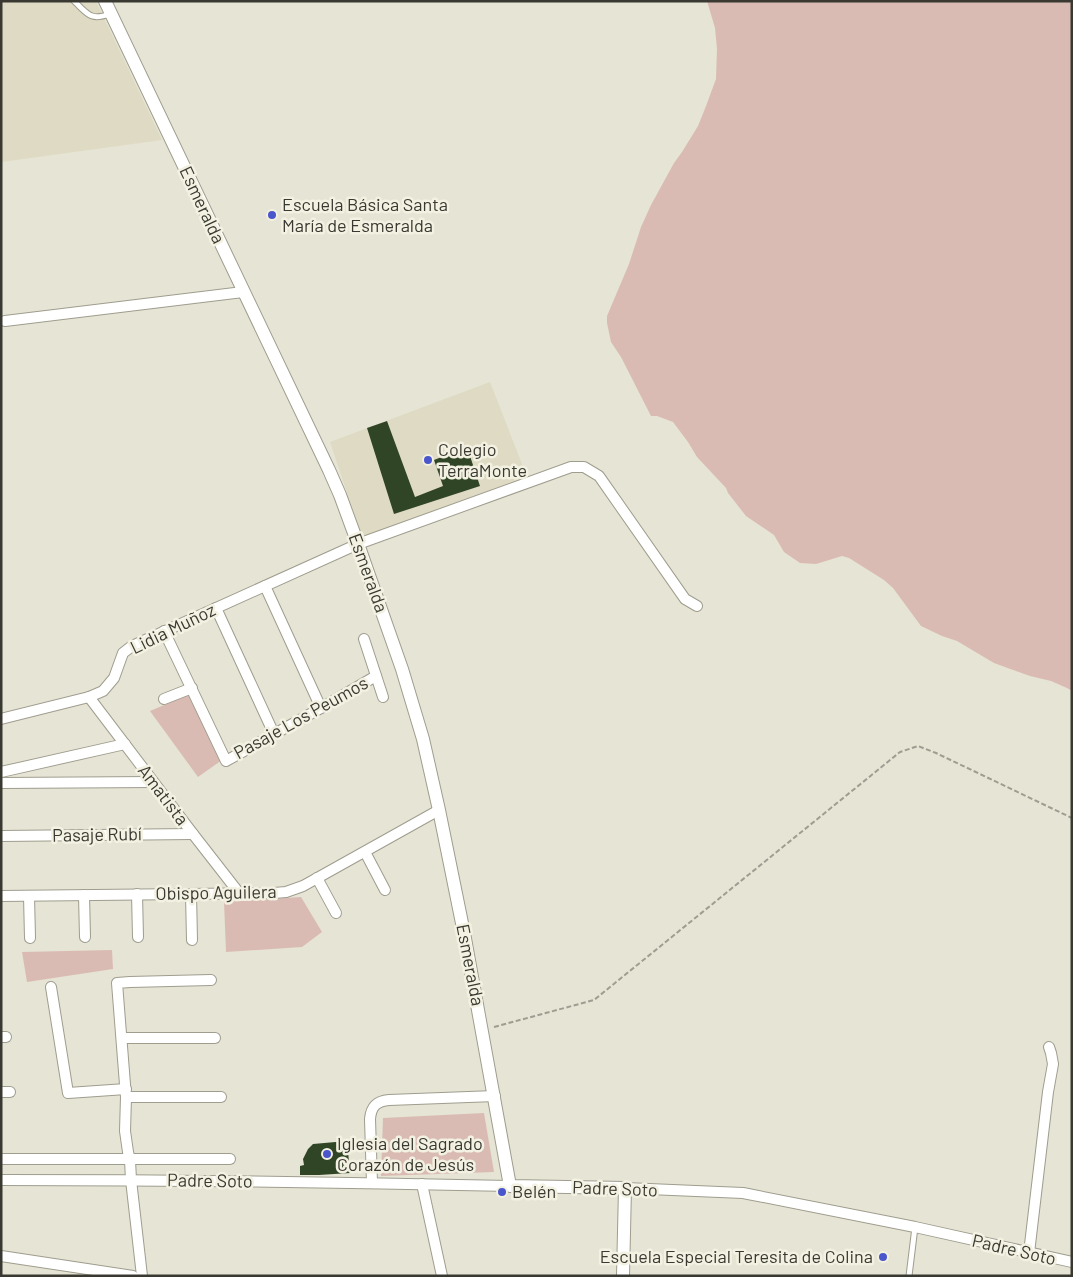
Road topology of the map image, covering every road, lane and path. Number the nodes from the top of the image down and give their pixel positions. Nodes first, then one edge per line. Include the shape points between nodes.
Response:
1 (74, 1) edge
2 (105, 1) edge
3 (111, 14) junction
4 (243, 292) junction
5 (5, 321) dead end
6 (358, 544) junction
7 (265, 586) junction
8 (697, 606) dead end
9 (216, 608) junction
10 (164, 631) junction
11 (364, 639) dead end
12 (376, 676) junction
13 (192, 688) junction
14 (89, 697) junction
15 (383, 697) dead end
16 (164, 699) dead end
17 (321, 708) junction
18 (1, 718) edge
19 (274, 734) junction
20 (124, 744) junction
21 (1, 772) edge
22 (153, 782) junction
23 (1, 784) edge
24 (439, 810) junction
25 (1072, 818) edge
26 (192, 834) junction
27 (1, 836) edge
28 (364, 852) junction
29 (317, 878) junction
30 (385, 890) dead end
31 (239, 893) junction
32 (137, 894) junction
33 (191, 894) junction
34 (84, 895) junction
35 (1, 896) edge
36 (29, 896) junction
37 (336, 913) dead end
38 (85, 937) dead end
39 (138, 937) dead end
40 (30, 938) dead end
41 (192, 940) dead end
42 (212, 980) dead end
43 (51, 987) dead end
44 (482, 1031) junction
45 (122, 1038) junction
46 (215, 1038) dead end
47 (1049, 1047) dead end
48 (126, 1093) junction
49 (221, 1096) dead end
50 (495, 1096) junction
51 (1, 1159) edge
52 (230, 1159) dead end
53 (130, 1160) junction
54 (1, 1180) edge
55 (131, 1180) junction
56 (372, 1183) junction
57 (422, 1184) junction
58 (510, 1186) junction
59 (625, 1188) junction
60 (915, 1227) junction
61 (1029, 1253) junction
62 (1, 1256) edge
63 (1072, 1262) edge
64 (133, 1276) edge
65 (142, 1276) edge
66 (442, 1276) edge
67 (622, 1276) edge
68 (908, 1276) edge

1 - 3 lane via 94,18
2 - 3 street, Esmeralda
3 - 4 street, Esmeralda
4 - 5 street
4 - 6 street, Esmeralda via 329,470
6 - 7 street, Lidia Muñoz
6 - 8 street, Lidia Muñoz via 572,467 584,467 599,476 685,599
6 - 24 street, Esmeralda via 413,704
7 - 9 street, Lidia Muñoz
7 - 17 street
9 - 10 street, Lidia Muñoz
9 - 19 street
10 - 13 street
10 - 14 street, Lidia Muñoz via 123,653 114,678 103,691
11 - 12 street
12 - 15 street
12 - 17 street, Pasaje Los Peumos
13 - 16 street
13 - 19 street, Pasaje Los Peumos via 226,761
14 - 18 street, Lidia Muñoz
14 - 20 street, Amatista
17 - 19 street, Pasaje Los Peumos
20 - 21 street
20 - 22 street, Amatista
22 - 23 street
22 - 26 street, Amatista
24 - 28 street, Obispo Aguilera
24 - 44 street, Esmeralda
25 - 44 path via 918,746 900,752 594,1000
26 - 27 street, Pasaje Rubí
26 - 31 street, Amatista
28 - 29 street, Obispo Aguilera
28 - 30 street
29 - 31 street, Obispo Aguilera via 286,892
29 - 37 street
31 - 33 street, Obispo Aguilera
32 - 33 street, Obispo Aguilera
32 - 34 street, Obispo Aguilera
32 - 39 street
33 - 41 street
34 - 36 street, Obispo Aguilera
34 - 38 street
35 - 36 street, Obispo Aguilera
36 - 40 street
42 - 45 street via 117,983
43 - 48 street via 68,1093
44 - 50 street, Esmeralda
45 - 46 street
45 - 48 street
47 - 61 street via 1053,1064
48 - 49 street
48 - 53 street via 125,1132
50 - 56 street via 376,1103 370,1119
50 - 58 street, Esmeralda
51 - 53 street, Padre Soto
52 - 53 street, Padre Soto
53 - 55 street
54 - 55 street, Padre Soto
55 - 56 street, Padre Soto
55 - 65 street
56 - 57 street, Padre Soto
57 - 58 street, Padre Soto
57 - 66 street
58 - 59 street, Padre Soto
59 - 60 street, Padre Soto via 743,1193
59 - 67 street
60 - 61 street, Padre Soto
60 - 68 lane
61 - 63 street, Padre Soto
62 - 64 street

